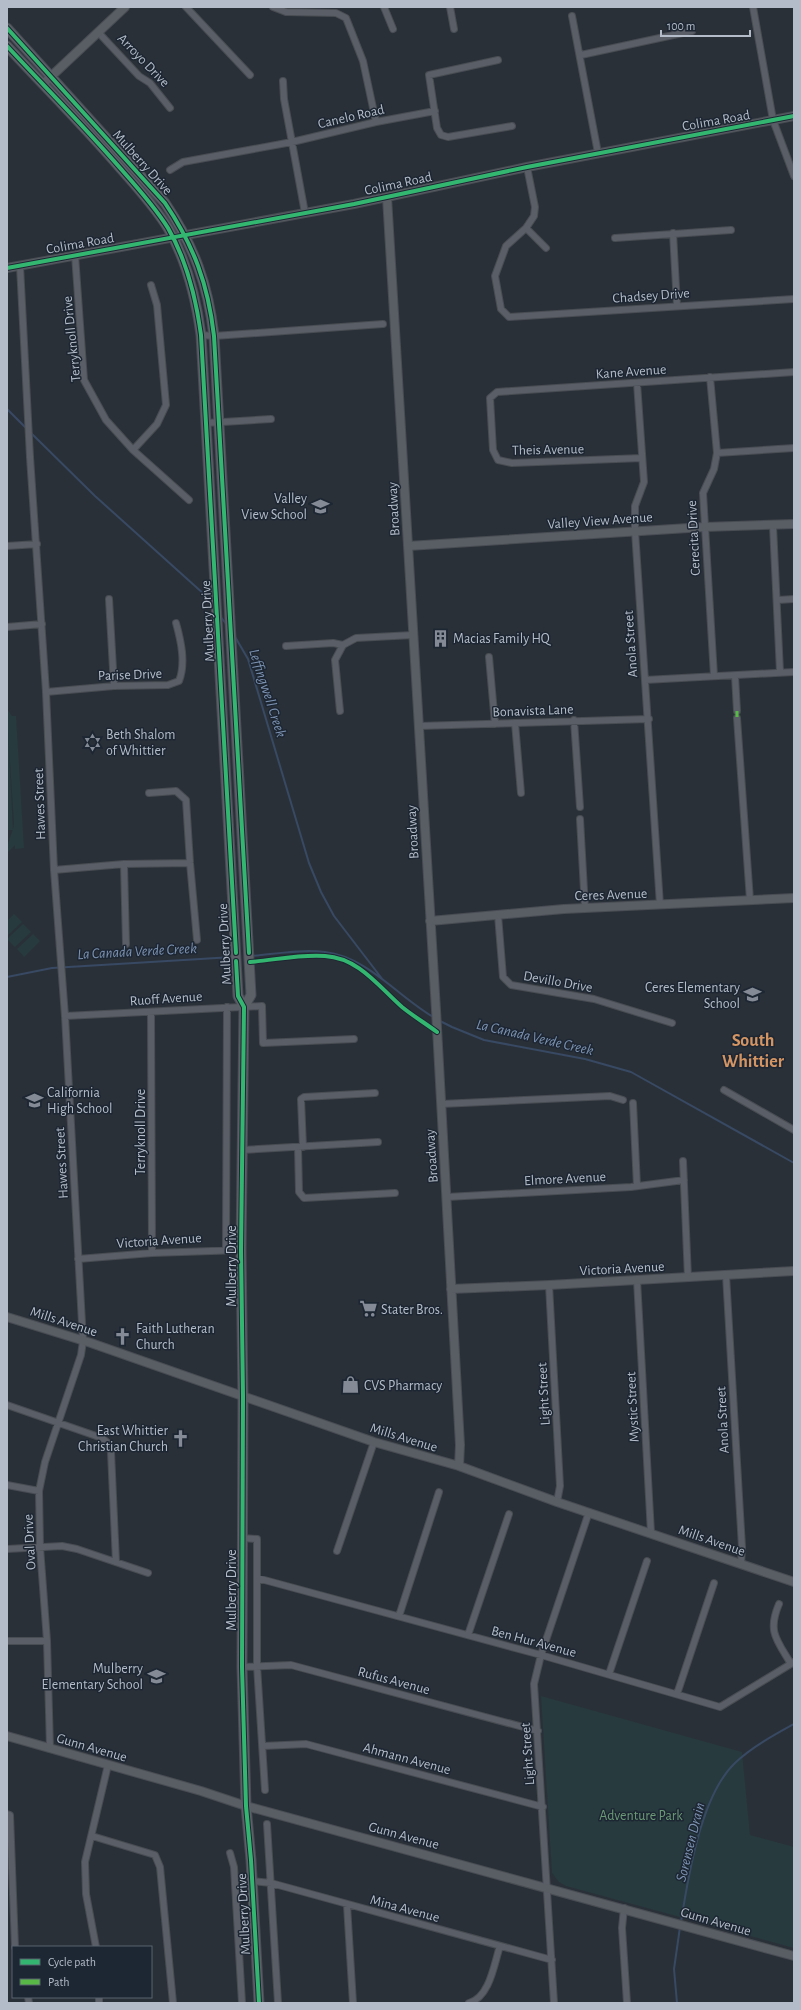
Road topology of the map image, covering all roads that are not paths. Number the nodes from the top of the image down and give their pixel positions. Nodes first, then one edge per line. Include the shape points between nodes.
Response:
1 (125, 7) edge
2 (186, 7) edge
3 (274, 7) edge
4 (384, 7) edge
5 (450, 7) edge
6 (753, 7) edge
7 (572, 16) dead end
8 (7, 28) edge
9 (393, 29) dead end
10 (454, 29) dead end
11 (692, 31) dead end
12 (98, 32) junction
13 (7, 46) edge
14 (581, 55) junction
15 (498, 60) dead end
16 (250, 75) dead end
17 (50, 76) junction
18 (283, 81) dead end
19 (43, 84) junction
20 (170, 108) dead end
21 (435, 111) junction
22 (794, 116) edge
23 (773, 120) junction
24 (376, 122) junction
25 (512, 126) dead end
26 (292, 142) junction
27 (598, 153) junction
28 (527, 167) junction
29 (170, 170) dead end
30 (794, 176) edge
31 (387, 197) junction
32 (305, 212) junction
33 (526, 228) junction
34 (731, 230) dead end
35 (673, 233) junction
36 (186, 236) junction
37 (173, 238) junction
38 (615, 238) dead end
39 (546, 248) dead end
40 (75, 255) junction
41 (20, 266) junction
42 (7, 268) edge
43 (151, 285) dead end
44 (794, 299) edge
45 (677, 305) junction
46 (383, 324) dead end
47 (201, 335) junction
48 (214, 336) junction
49 (794, 372) edge
50 (710, 377) junction
51 (637, 383) junction
52 (492, 416) joint
53 (271, 419) dead end
54 (206, 423) junction
55 (219, 424) junction
56 (794, 448) edge
57 (133, 450) junction
58 (717, 452) junction
59 (642, 458) junction
60 (189, 500) dead end
61 (794, 524) edge
62 (772, 526) junction
63 (704, 527) junction
64 (635, 531) junction
65 (37, 544) junction
66 (7, 546) edge
67 (408, 546) junction
68 (109, 599) dead end
69 (794, 599) edge
70 (778, 600) junction
71 (176, 623) dead end
72 (42, 624) junction
73 (7, 627) edge
74 (413, 635) junction
75 (344, 645) junction
76 (286, 646) dead end
77 (489, 657) dead end
78 (780, 672) junction
79 (794, 672) edge
80 (714, 676) junction
81 (735, 676) junction
82 (645, 680) junction
83 (114, 686) junction
84 (46, 692) junction
85 (340, 711) dead end
86 (649, 719) junction
87 (574, 720) junction
88 (515, 722) junction
89 (495, 724) junction
90 (224, 725) junction
91 (419, 726) junction
92 (240, 778) junction
93 (521, 792) dead end
94 (149, 793) dead end
95 (580, 808) dead end
96 (580, 819) dead end
97 (190, 863) junction
98 (124, 864) junction
99 (54, 870) junction
100 (794, 898) edge
101 (750, 900) junction
102 (660, 905) junction
103 (585, 908) junction
104 (498, 915) junction
105 (430, 921) junction
106 (197, 940) dead end
107 (126, 944) dead end
108 (228, 1007) junction
109 (244, 1007) junction
110 (152, 1012) junction
111 (65, 1016) junction
112 (672, 1023) dead end
113 (354, 1039) dead end
114 (724, 1090) dead end
115 (375, 1093) dead end
116 (623, 1100) dead end
117 (633, 1103) dead end
118 (441, 1104) junction
119 (794, 1130) edge
120 (378, 1142) dead end
121 (300, 1147) junction
122 (242, 1150) junction
123 (684, 1161) dead end
124 (684, 1180) junction
125 (637, 1186) junction
126 (394, 1193) dead end
127 (447, 1196) junction
128 (226, 1250) junction
129 (241, 1250) junction
130 (152, 1252) junction
131 (78, 1259) junction
132 (794, 1270) edge
133 (726, 1275) junction
134 (688, 1278) junction
135 (637, 1280) junction
136 (549, 1285) junction
137 (451, 1289) junction
138 (7, 1317) edge
139 (83, 1341) junction
140 (243, 1396) junction
141 (7, 1405) edge
142 (59, 1423) junction
143 (374, 1442) junction
144 (459, 1466) junction
145 (7, 1485) edge
146 (39, 1491) junction
147 (439, 1492) dead end
148 (557, 1502) junction
149 (589, 1512) junction
150 (509, 1514) dead end
151 (651, 1533) junction
152 (242, 1538) junction
153 (40, 1547) junction
154 (7, 1549) edge
155 (337, 1551) dead end
156 (647, 1561) dead end
157 (116, 1562) junction
158 (741, 1564) junction
159 (148, 1573) dead end
160 (258, 1578) junction
161 (794, 1582) edge
162 (714, 1583) dead end
163 (779, 1604) dead end
164 (399, 1616) junction
165 (468, 1635) junction
166 (7, 1641) edge
167 (47, 1641) junction
168 (541, 1655) junction
169 (793, 1663) edge
170 (257, 1666) junction
171 (242, 1667) junction
172 (609, 1674) junction
173 (677, 1694) junction
174 (538, 1731) junction
175 (7, 1736) edge
176 (263, 1746) junction
177 (50, 1748) junction
178 (108, 1765) junction
179 (265, 1790) dead end
180 (246, 1806) junction
181 (543, 1807) junction
182 (9, 1814) edge
183 (267, 1824) dead end
184 (92, 1836) junction
185 (230, 1853) dead end
186 (252, 1881) junction
187 (271, 1883) junction
188 (547, 1887) junction
189 (347, 1905) junction
190 (624, 1908) junction
191 (15, 1946) edge
192 (96, 1946) edge
193 (500, 1946) junction
194 (794, 1956) edge
195 (552, 1960) junction
196 (173, 2003) edge
197 (242, 2003) edge
198 (260, 2003) edge
199 (278, 2003) edge
200 (353, 2003) edge
201 (468, 2003) edge
202 (554, 2003) edge
203 (627, 2003) edge

1 - 12 street, Arroyo Drive
2 - 16 street
3 - 24 street via 286,12 336,13 346,18 363,61
4 - 9 street
5 - 10 street
6 - 23 street
7 - 14 street
8 - 17 main road, Mulberry Drive
11 - 14 street
12 - 17 street, Arroyo Drive
12 - 20 street, Arroyo Drive via 138,76 150,83
13 - 19 main road, Mulberry Drive
14 - 27 street
15 - 21 street via 429,75
17 - 19 street, Arroyo Drive
17 - 36 main road, Mulberry Drive via 165,203
18 - 26 street
19 - 37 main road, Mulberry Drive via 134,184 167,226
21 - 24 street, Canelo Road
21 - 25 street via 437,128 441,135 448,137
22 - 23 street, Colima Road
23 - 27 street, Colima Road
23 - 30 street
24 - 26 street, Canelo Road
26 - 29 street, Canelo Road via 183,162
26 - 32 street
27 - 28 street, Colima Road
28 - 31 street, Colima Road
28 - 33 street via 535,207 534,216
31 - 32 street, Colima Road
31 - 67 street, Broadway
32 - 36 street, Colima Road
33 - 39 street
33 - 45 street, Chadsey Drive via 506,246 495,276 501,310 509,317
34 - 35 street
35 - 38 street
35 - 45 street
36 - 37 street, Colima Road
36 - 48 main road, Mulberry Drive via 206,286
37 - 40 street, Colima Road
37 - 47 main road, Mulberry Drive via 196,301
40 - 41 street, Colima Road
40 - 57 street, Terryknoll Drive via 84,380 106,420
41 - 42 street, Colima Road
41 - 65 street, Hawes Street
43 - 57 street via 157,305 166,405 157,424
44 - 45 street, Chadsey Drive
46 - 48 street
47 - 48 street
47 - 54 main road, Mulberry Drive
48 - 55 main road, Mulberry Drive
49 - 50 street, Kane Avenue
50 - 51 street, Kane Avenue
50 - 58 street, Cerecita Drive
51 - 52 street, Kane Avenue via 497,392 490,398
51 - 59 street, Anola Street
52 - 59 street, Theis Avenue via 494,450 498,460 512,463
53 - 55 street
54 - 55 street
54 - 90 main road, Mulberry Drive
55 - 92 main road, Mulberry Drive
56 - 58 street
57 - 60 street, Terryknoll Drive
58 - 63 street, Cerecita Drive via 714,469 703,493
59 - 64 street, Anola Street via 644,482 635,506
61 - 62 street, Valley View Avenue
62 - 63 street, Valley View Avenue
62 - 70 street
63 - 64 street, Valley View Avenue
63 - 80 street, Cerecita Drive
64 - 67 street, Valley View Avenue
64 - 82 street, Anola Street
65 - 66 street
65 - 72 street, Hawes Street
67 - 74 street, Broadway
68 - 83 street
69 - 70 street
70 - 78 street
71 - 83 street, Parise Drive via 183,672 179,682 168,685
72 - 73 street
72 - 84 street, Hawes Street
74 - 75 street via 356,638
74 - 91 street, Broadway
75 - 76 street via 333,643
75 - 85 street via 335,660
77 - 89 street
78 - 79 street
78 - 81 street
80 - 81 street
80 - 82 street
81 - 101 street
82 - 86 street, Anola Street
83 - 84 street, Parise Drive
84 - 99 street, Hawes Street
86 - 87 street, Bonavista Lane
86 - 102 street, Anola Street
87 - 88 street, Bonavista Lane
87 - 95 street
88 - 89 street, Bonavista Lane
88 - 93 street
89 - 91 street, Bonavista Lane
90 - 92 main road via 229,727 232,734 233,756
90 - 109 main road, Mulberry Drive via 238,996
91 - 105 street, Broadway
92 - 109 main road, Mulberry Drive via 251,995
94 - 97 street via 176,791 186,800
96 - 103 street
97 - 98 street
97 - 106 street
98 - 99 street
98 - 107 street
99 - 111 street, Hawes Street
100 - 101 street, Ceres Avenue
101 - 102 street, Ceres Avenue
102 - 103 street, Ceres Avenue
103 - 104 street, Ceres Avenue
104 - 105 street, Ceres Avenue
104 - 112 street, Devillo Drive via 503,977 511,985 594,999
105 - 118 street, Broadway
108 - 109 street, Ruoff Avenue
108 - 110 street, Ruoff Avenue
108 - 128 street, Mulberry Drive
109 - 113 street, Ruoff Avenue via 262,1006 263,1043
109 - 122 main road, Mulberry Drive
110 - 111 street, Ruoff Avenue
110 - 130 street, Terryknoll Drive
111 - 131 street, Hawes Street
114 - 119 street
115 - 121 street via 304,1097 301,1100
116 - 118 street via 610,1096
117 - 125 street
118 - 127 street, Broadway
120 - 121 street
121 - 122 street
121 - 126 street via 299,1192 304,1198
122 - 129 main road, Mulberry Drive
123 - 124 street
124 - 125 street, Elmore Avenue
124 - 134 street
125 - 127 street, Elmore Avenue
127 - 137 street, Broadway
128 - 129 street, Victoria Avenue
128 - 130 street, Victoria Avenue
129 - 140 main road, Mulberry Drive
130 - 131 street, Victoria Avenue
131 - 139 street, Hawes Street
132 - 133 street, Victoria Avenue
133 - 134 street, Victoria Avenue
133 - 158 street, Anola Street
134 - 135 street, Victoria Avenue
135 - 136 street, Victoria Avenue
135 - 151 street, Mystic Street
136 - 137 street, Victoria Avenue
136 - 148 street, Light Street via 560,1486
137 - 144 street, Broadway
138 - 139 street, Mills Avenue
139 - 140 street, Mills Avenue
139 - 142 street, Oval Drive via 82,1352
140 - 143 street, Mills Avenue
140 - 152 main road, Mulberry Drive
141 - 142 street
142 - 146 street, Oval Drive via 45,1462
142 - 157 street via 102,1438 108,1443 111,1452
143 - 144 street, Mills Avenue
143 - 155 street
144 - 148 street, Mills Avenue
145 - 146 street
146 - 153 street, Oval Drive
147 - 164 street
148 - 149 street, Mills Avenue
149 - 151 street, Mills Avenue
149 - 168 street, Light Street
150 - 165 street
151 - 158 street, Mills Avenue
152 - 160 street, Mulberry Drive via 257,1540
152 - 171 main road, Mulberry Drive
153 - 154 street
153 - 157 street via 62,1546
153 - 167 street, Oval Drive
156 - 172 street
157 - 159 street
158 - 161 street, Mills Avenue
160 - 164 street, Ben Hur Avenue
160 - 170 street, Mulberry Drive
162 - 173 street
163 - 169 street via 773,1618 774,1636
164 - 165 street, Ben Hur Avenue
165 - 168 street, Ben Hur Avenue
166 - 167 street
167 - 177 street, Oval Drive
168 - 172 street, Ben Hur Avenue
168 - 174 street, Light Street via 534,1684
169 - 173 street, Ben Hur Avenue via 720,1707
170 - 171 street, Rufus Avenue
170 - 174 street, Rufus Avenue via 291,1664
170 - 176 street, Mulberry Drive
171 - 180 main road, Mulberry Drive
172 - 173 street, Ben Hur Avenue
174 - 181 street, Light Street
175 - 177 street, Gunn Avenue
176 - 179 street, Mulberry Drive
176 - 181 street, Ahmann Avenue via 306,1744
177 - 178 street, Gunn Avenue
178 - 180 street, Gunn Avenue
178 - 184 street
180 - 186 main road, Mulberry Drive
180 - 188 street, Gunn Avenue
181 - 188 street, Light Street
182 - 191 street
183 - 187 street
184 - 192 street via 85,1862 86,1894
184 - 196 street via 155,1855 160,1867
185 - 197 street via 234,1867
186 - 187 street, Mina Avenue
186 - 198 main road, Mulberry Drive
187 - 189 street, Mina Avenue
187 - 199 street
188 - 190 street, Gunn Avenue
188 - 195 street, Light Street
189 - 193 street, Mina Avenue
189 - 200 street
190 - 194 street, Gunn Avenue
190 - 203 street via 622,1928
193 - 195 street, Mina Avenue
193 - 201 street via 486,1989 474,2001
195 - 202 street, Light Street

